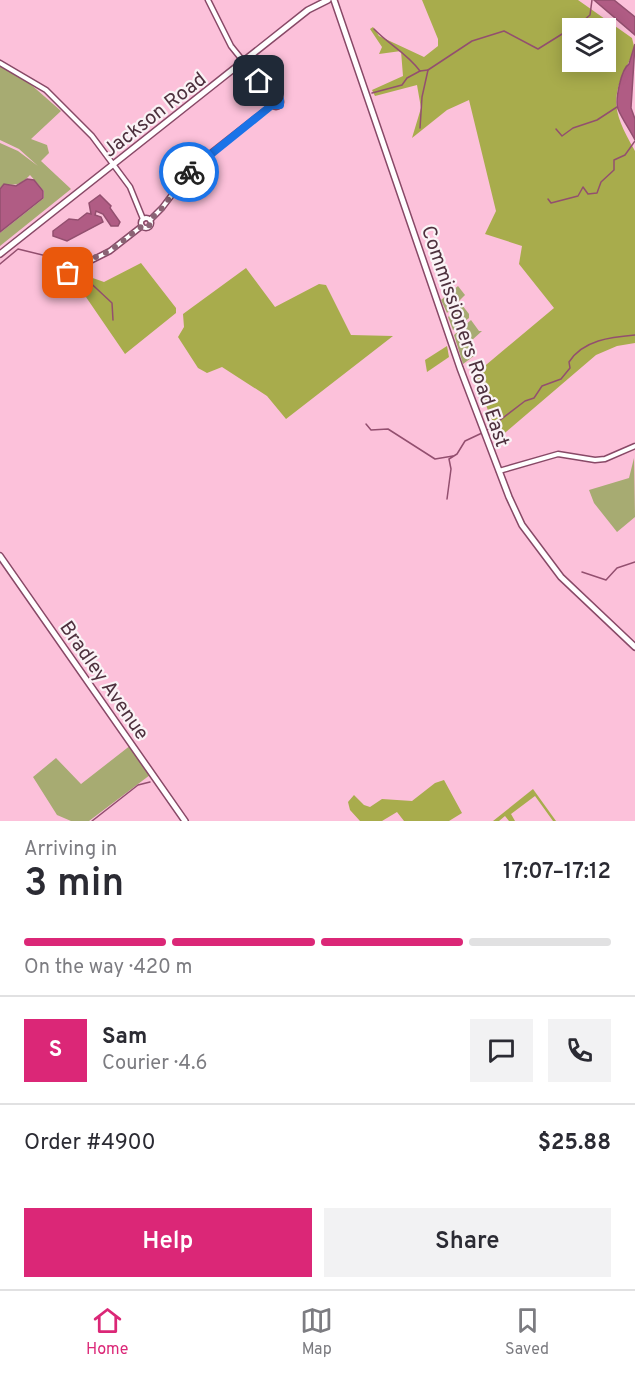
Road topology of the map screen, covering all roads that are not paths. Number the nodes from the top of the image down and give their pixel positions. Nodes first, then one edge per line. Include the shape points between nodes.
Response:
1 (208, 0) edge
2 (328, 0) edge
3 (334, 0) edge
4 (244, 62) junction
5 (0, 63) edge
6 (273, 98) junction
7 (272, 105) junction
8 (114, 165) junction
9 (143, 219) junction
10 (150, 220) junction
11 (142, 226) junction
12 (0, 255) edge
13 (64, 274) dead end
14 (635, 446) edge
15 (499, 471) junction
16 (0, 556) edge
17 (635, 646) edge
18 (185, 821) edge

1 - 4 street via 222,31
2 - 4 main road, Jackson Road via 308,10
3 - 15 main road, Commissioners Road East
4 - 6 street
4 - 8 main road, Jackson Road
5 - 8 street via 46,90 92,136
6 - 7 street
6 - 7 street via 278,97 281,102
7 - 10 street via 193,167
8 - 9 street via 130,187
8 - 12 main road, Jackson Road
9 - 10 street
9 - 11 street
10 - 11 street via 149,227
11 - 13 street via 110,251
14 - 15 street via 605,459 558,454
15 - 17 main road, Commissioners Road East via 522,525 561,578
16 - 18 main road, Bradley Avenue

